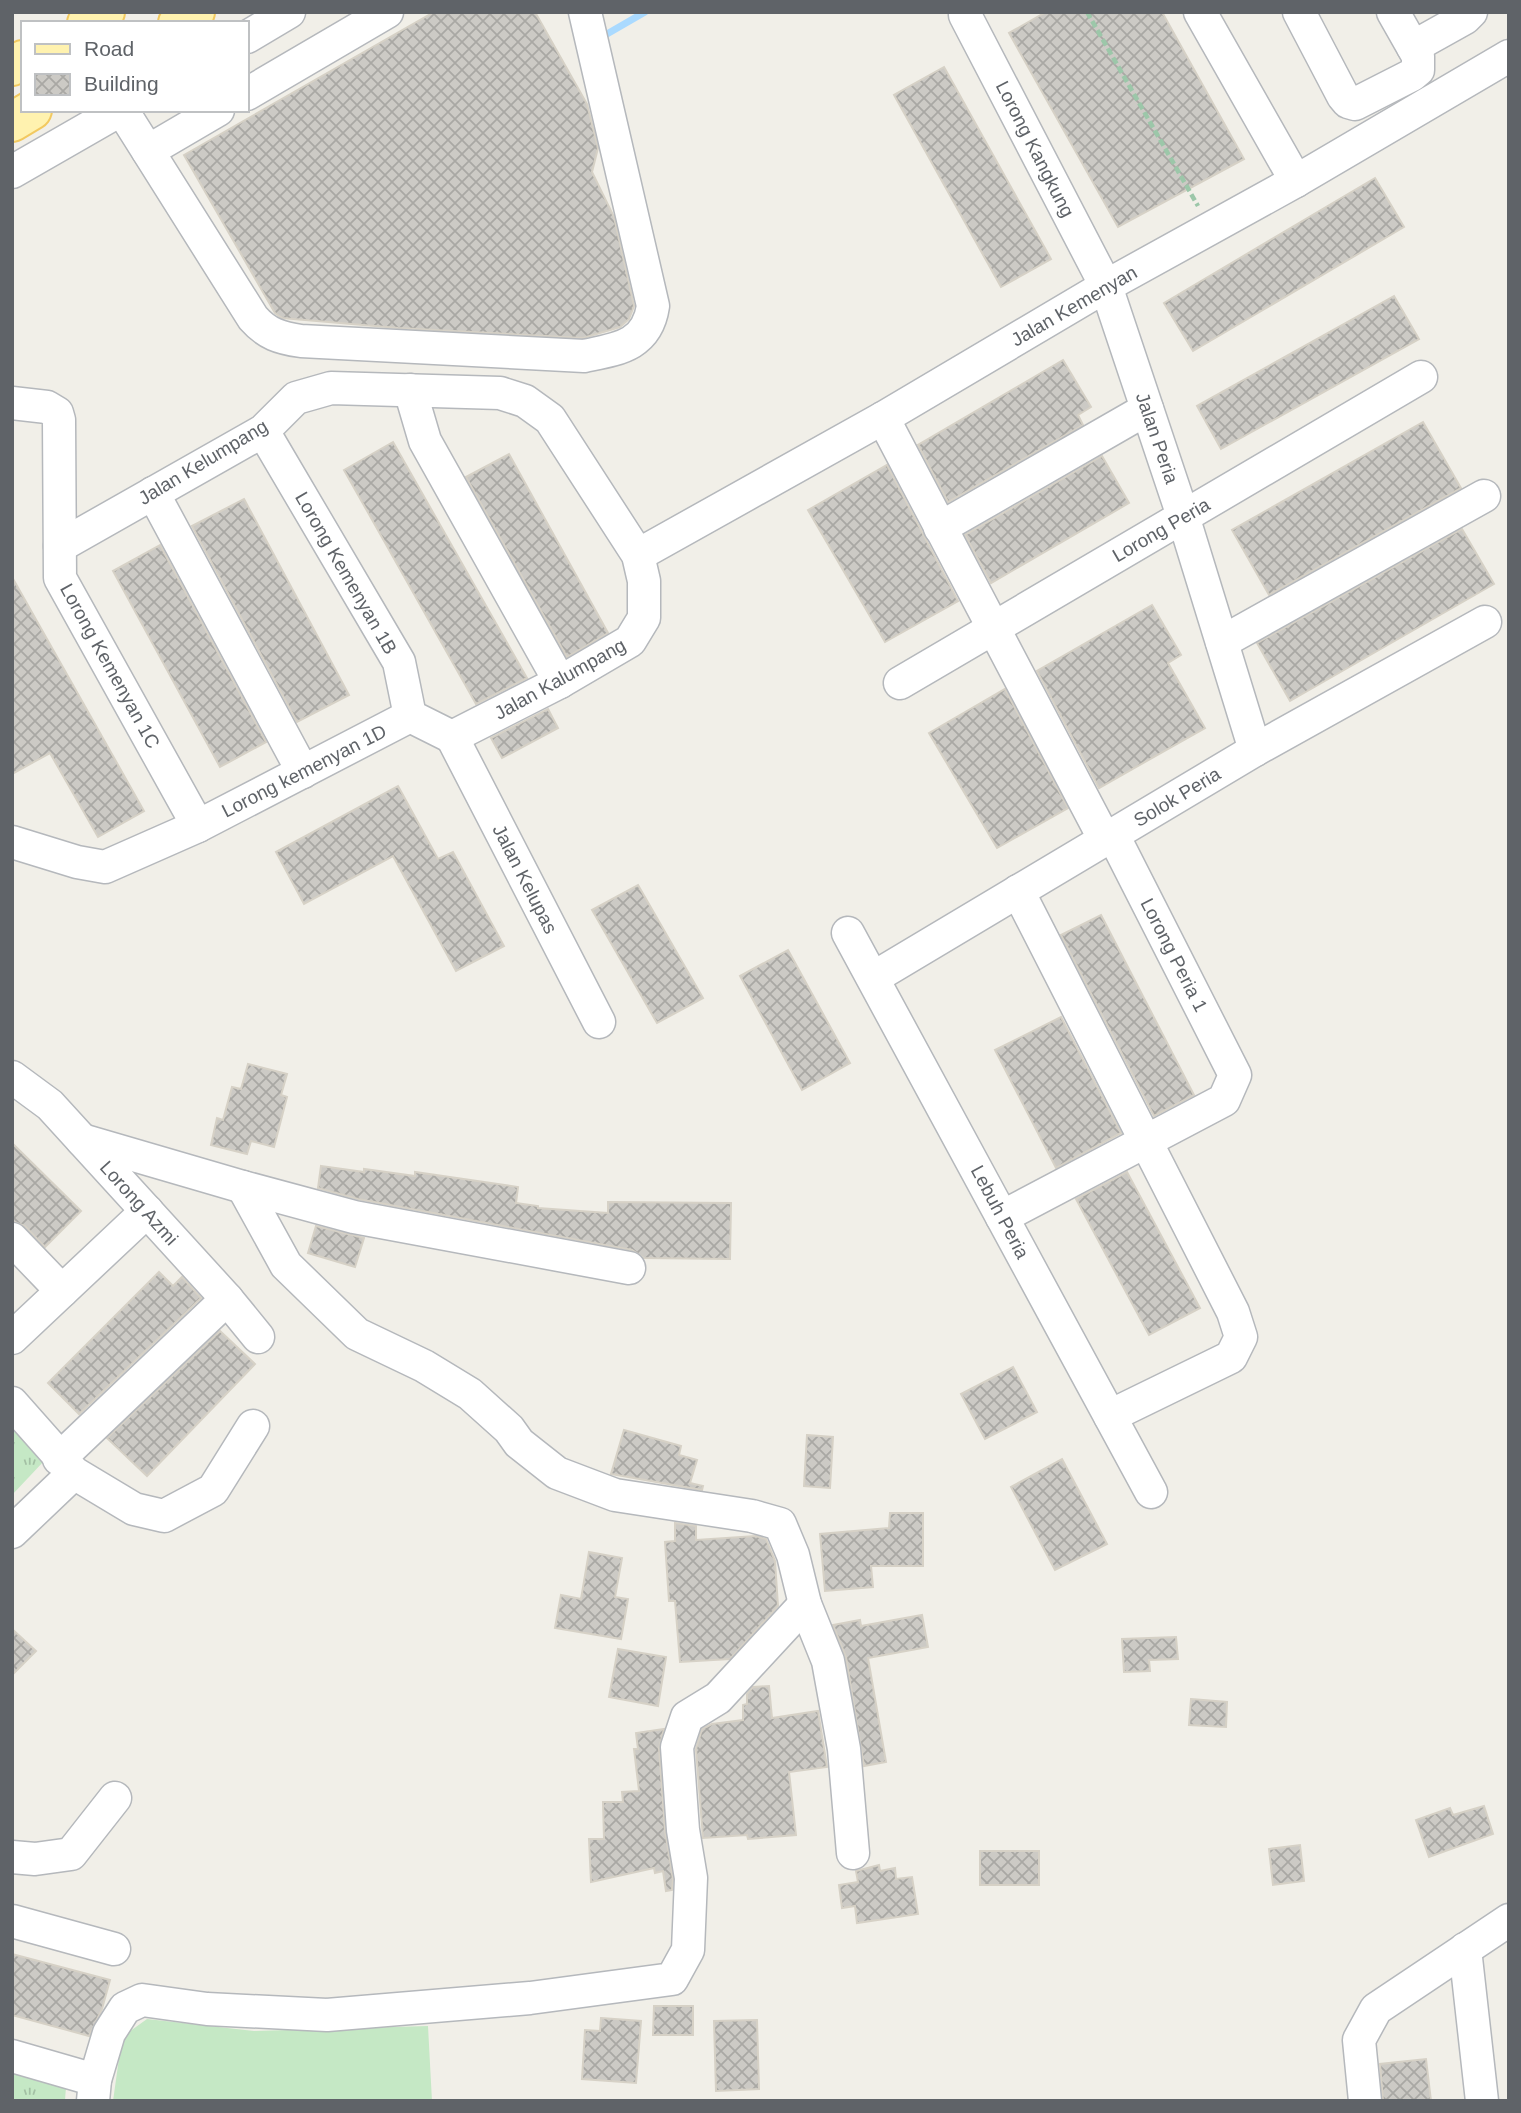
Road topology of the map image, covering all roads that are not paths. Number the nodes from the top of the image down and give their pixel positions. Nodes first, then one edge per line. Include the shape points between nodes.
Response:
1 (289, 12) edge
2 (387, 12) edge
3 (585, 12) edge
4 (966, 12) edge
5 (1200, 12) edge
6 (1299, 12) edge
7 (1393, 12) edge
8 (1471, 12) edge
9 (248, 36) edge
10 (1413, 47) junction
11 (1509, 57) edge
12 (248, 93) edge
13 (29, 112) edge
14 (117, 112) edge
15 (122, 112) edge
16 (215, 112) edge
17 (12, 122) edge
18 (148, 151) junction
19 (12, 172) edge
20 (1296, 181) junction
21 (1106, 286) junction
22 (1421, 377) dead end
23 (410, 390) junction
24 (12, 403) edge
25 (1147, 409) junction
26 (883, 418) junction
27 (550, 419) joint
28 (263, 431) junction
29 (153, 493) junction
30 (1484, 496) dead end
31 (1183, 516) junction
32 (940, 528) junction
33 (60, 546) junction
34 (638, 555) junction
35 (1485, 622) dead end
36 (993, 628) junction
37 (1222, 642) junction
38 (560, 682) junction
39 (900, 683) dead end
40 (410, 716) junction
41 (452, 737) junction
42 (1255, 750) junction
43 (303, 772) junction
44 (198, 826) junction
45 (1109, 837) junction
46 (12, 842) edge
47 (1018, 891) junction
48 (848, 933) dead end
49 (873, 978) junction
50 (599, 1022) dead end
51 (12, 1077) edge
52 (82, 1140) junction
53 (1146, 1142) junction
54 (243, 1187) junction
55 (147, 1211) junction
56 (1002, 1217) junction
57 (12, 1239) edge
58 (629, 1268) dead end
59 (62, 1291) junction
60 (227, 1299) junction
61 (12, 1338) edge
62 (258, 1338) dead end
63 (12, 1404) edge
64 (1110, 1416) junction
65 (253, 1426) dead end
66 (67, 1466) junction
67 (1151, 1492) dead end
68 (12, 1532) edge
69 (805, 1604) junction
70 (115, 1798) dead end
71 (853, 1853) dead end
72 (12, 1857) edge
73 (1509, 1920) edge
74 (12, 1921) edge
75 (114, 1949) dead end
76 (1465, 1949) junction
77 (12, 2056) edge
78 (94, 2090) edge
79 (1365, 2101) edge
80 (1482, 2101) edge

1 - 9 street
2 - 12 street
3 - 18 street via 653,306 647,330 633,342 609,351 584,356 301,341 264,331
4 - 21 street, Lorong Kangkung
5 - 20 street
6 - 10 street via 1348,102 1362,102 1418,70
7 - 10 street
8 - 10 street
11 - 20 street, Jalan Kemenyan
13 - 17 main road
14 - 19 street
15 - 18 street
16 - 18 street
20 - 21 street, Jalan Kemenyan
21 - 25 street, Jalan Peria
21 - 26 street, Jalan Kemenyan
22 - 31 street, Lorong Peria
23 - 27 street, Jalan Kelumpang via 500,393 525,401
23 - 28 street, Jalan Kelumpang via 331,388 296,398
23 - 38 street via 425,441
24 - 33 street, Lorong Kemenyan 1C via 47,407 57,413
25 - 31 street, Jalan Peria
25 - 32 street
26 - 32 street, Lorong Peria 1
26 - 34 street, Jalan Kemenyan
27 - 34 street, Jalan Kalumpang
28 - 29 street, Jalan Kelumpang
28 - 40 street, Lorong Kemenyan 1B via 399,662
29 - 33 street, Jalan Kelumpang
29 - 43 street
30 - 37 street
31 - 36 street, Lorong Peria
31 - 37 street, Jalan Peria
32 - 36 street, Lorong Peria 1
33 - 44 street, Lorong Kemenyan 1C via 60,578
34 - 38 street, Jalan Kalumpang via 644,618 630,641
35 - 42 street, Solok Peria
36 - 39 street, Lorong Peria
36 - 45 street, Lorong Peria 1
37 - 42 street, Jalan Peria
38 - 41 street, Jalan Kalumpang
40 - 41 street
40 - 43 street, Lorong kemenyan 1D
41 - 50 street, Jalan Kelupas
42 - 45 street, Solok Peria
43 - 44 street, Lorong kemenyan 1D
44 - 46 street, Lorong kemenyan 1D via 105,867
45 - 47 street, Solok Peria
45 - 53 street, Lorong Peria 1 via 1235,1075 1224,1100
47 - 49 street, Solok Peria
47 - 53 street
48 - 49 street, Lebuh Peria
49 - 56 street, Lebuh Peria
51 - 52 street, Lorong Azmi via 50,1105
52 - 54 street
52 - 55 street, Lorong Azmi
53 - 56 street
53 - 64 street via 1233,1312 1241,1337 1231,1357
54 - 58 street via 355,1217
54 - 69 street via 286,1265 357,1334 470,1394 557,1473 615,1495 780,1524
55 - 59 street
55 - 60 street, Lorong Azmi
56 - 64 street, Lebuh Peria
57 - 59 street
59 - 61 street
60 - 62 street, Lorong Azmi
60 - 66 street
63 - 66 street
64 - 67 street, Lebuh Peria
65 - 66 street via 213,1490 164,1516 134,1509
66 - 68 street
69 - 71 street via 828,1661 844,1749
69 - 78 street via 718,1698 687,1717 677,1746 691,1878 688,1950 671,1979 530,1998 327,2015 207,2009 142,2000 125,2008 108,2033
70 - 72 street via 71,1854
73 - 76 street
74 - 75 street
76 - 79 street via 1376,2009 1359,2040
76 - 80 street
77 - 78 street

